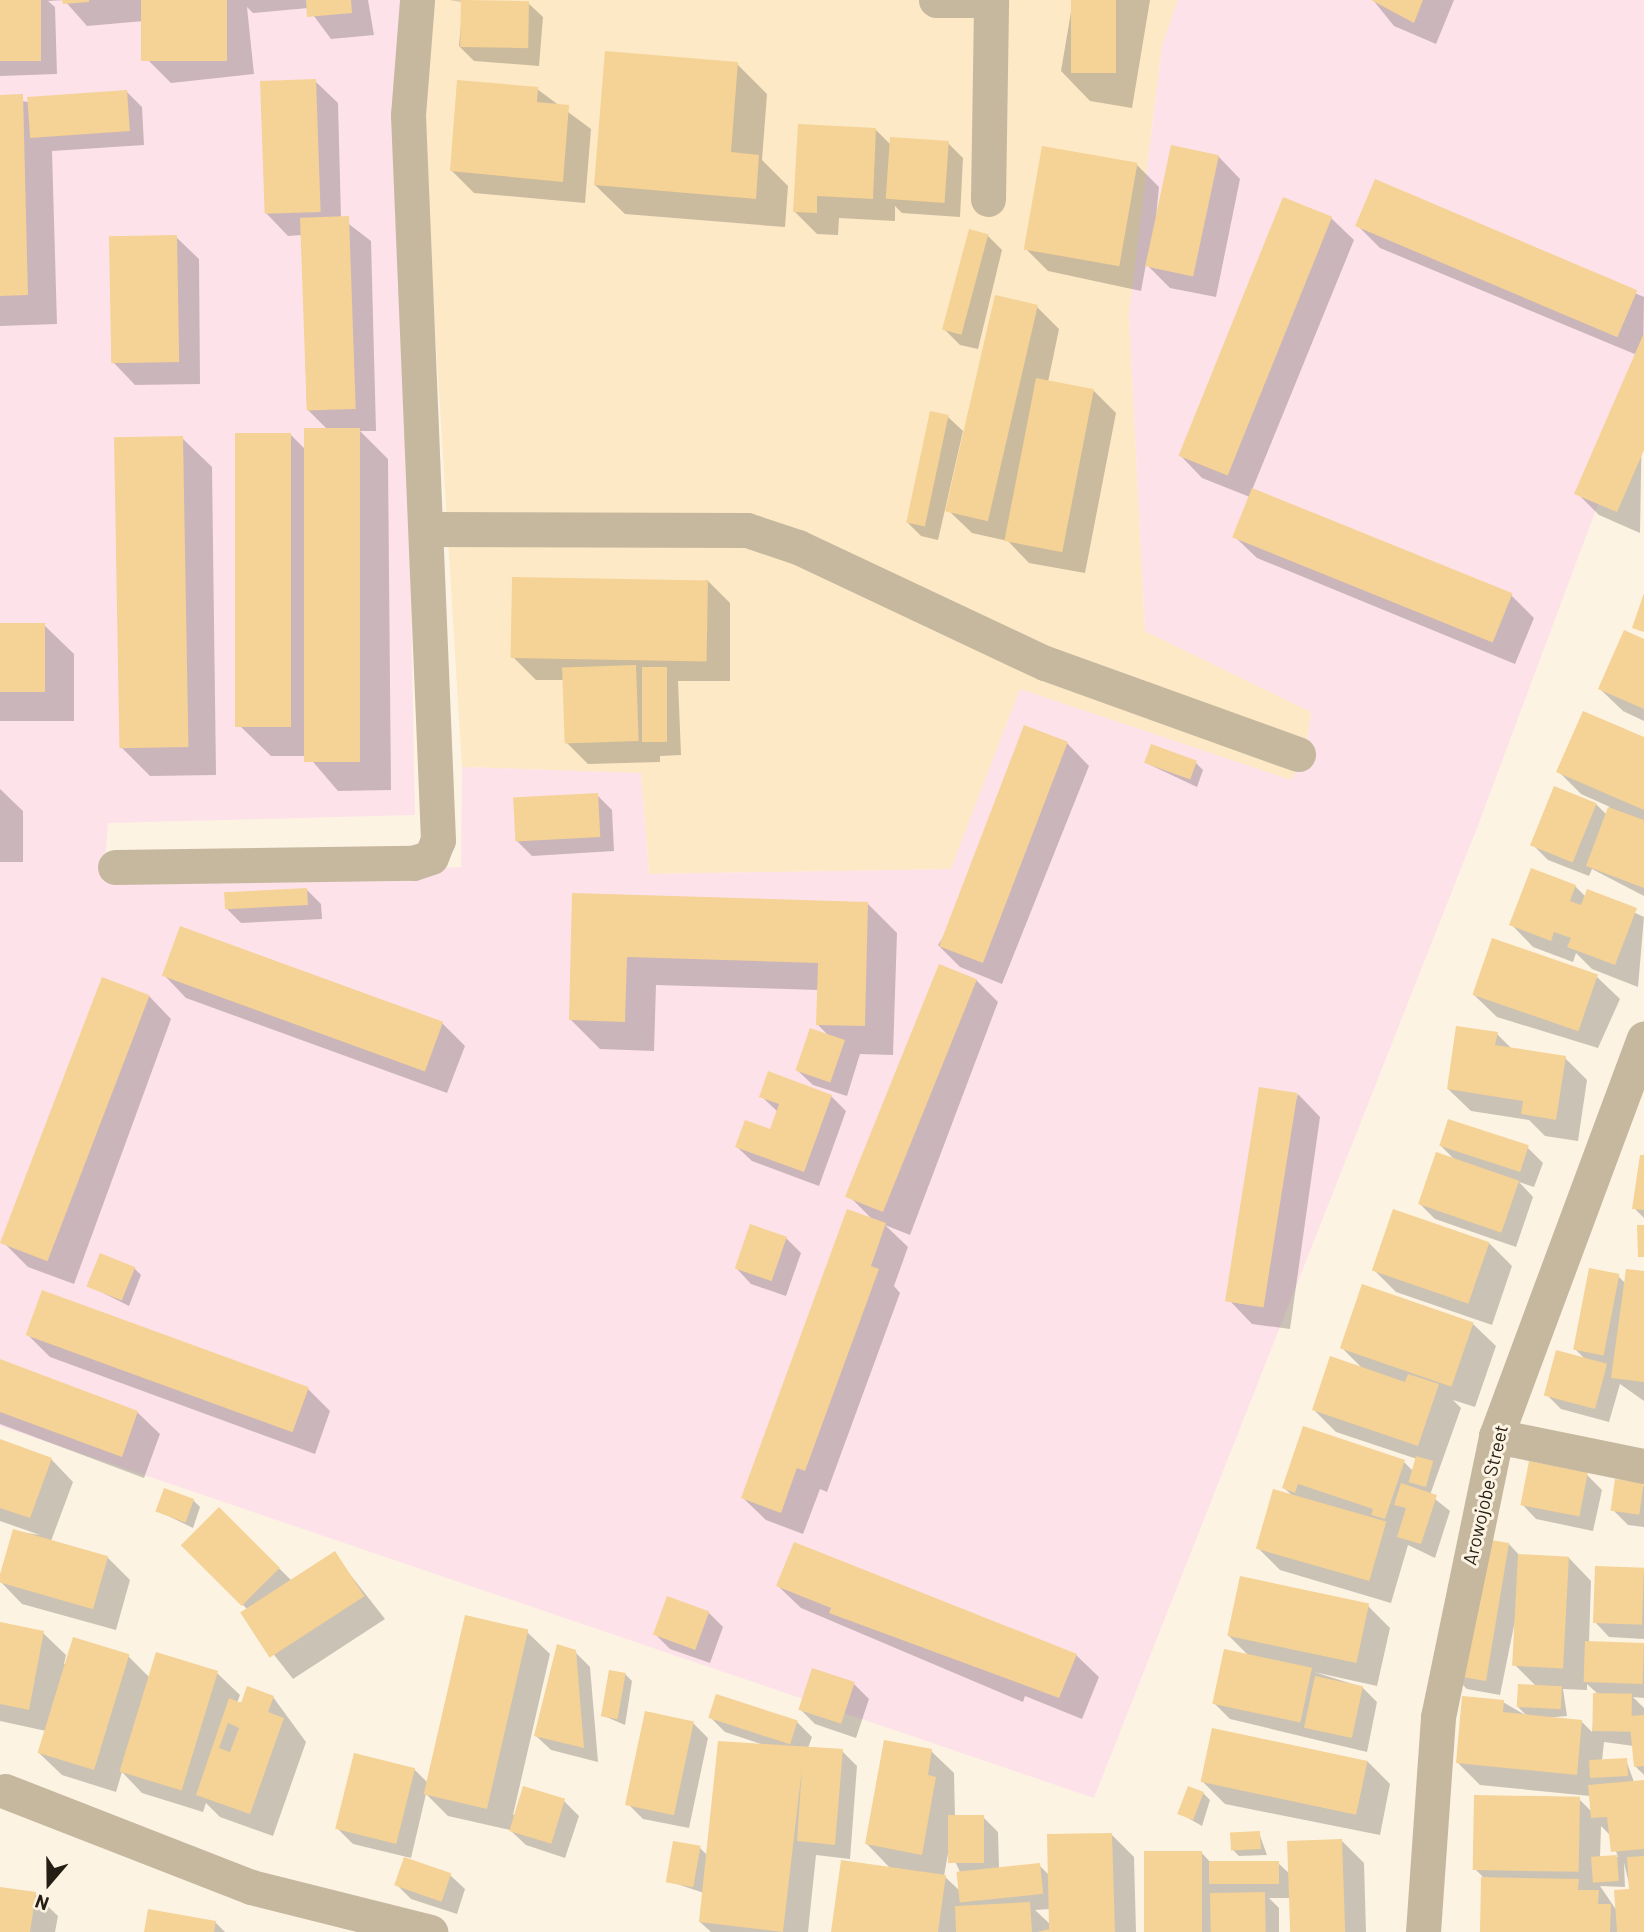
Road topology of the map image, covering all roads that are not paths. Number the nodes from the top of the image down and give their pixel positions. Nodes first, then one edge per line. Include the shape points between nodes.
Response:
1 (417, 0) edge
2 (936, 0) edge
3 (989, 0) edge
4 (988, 199) dead end
5 (429, 529) junction
6 (1298, 754) dead end
7 (115, 867) dead end
8 (1644, 1039) edge
9 (1496, 1436) junction
10 (1644, 1466) edge
11 (5, 1791) dead end
12 (430, 1932) edge
13 (1423, 1932) edge

1 - 5 street via 408,115
2 - 3 street
3 - 4 street
5 - 6 street via 747,530 798,547 1045,663
5 - 7 street via 438,753 438,839 431,857 413,863
8 - 9 street, Arowojobe Street
9 - 10 street
9 - 13 street, Arowojobe Street via 1438,1717
11 - 12 street via 251,1887

